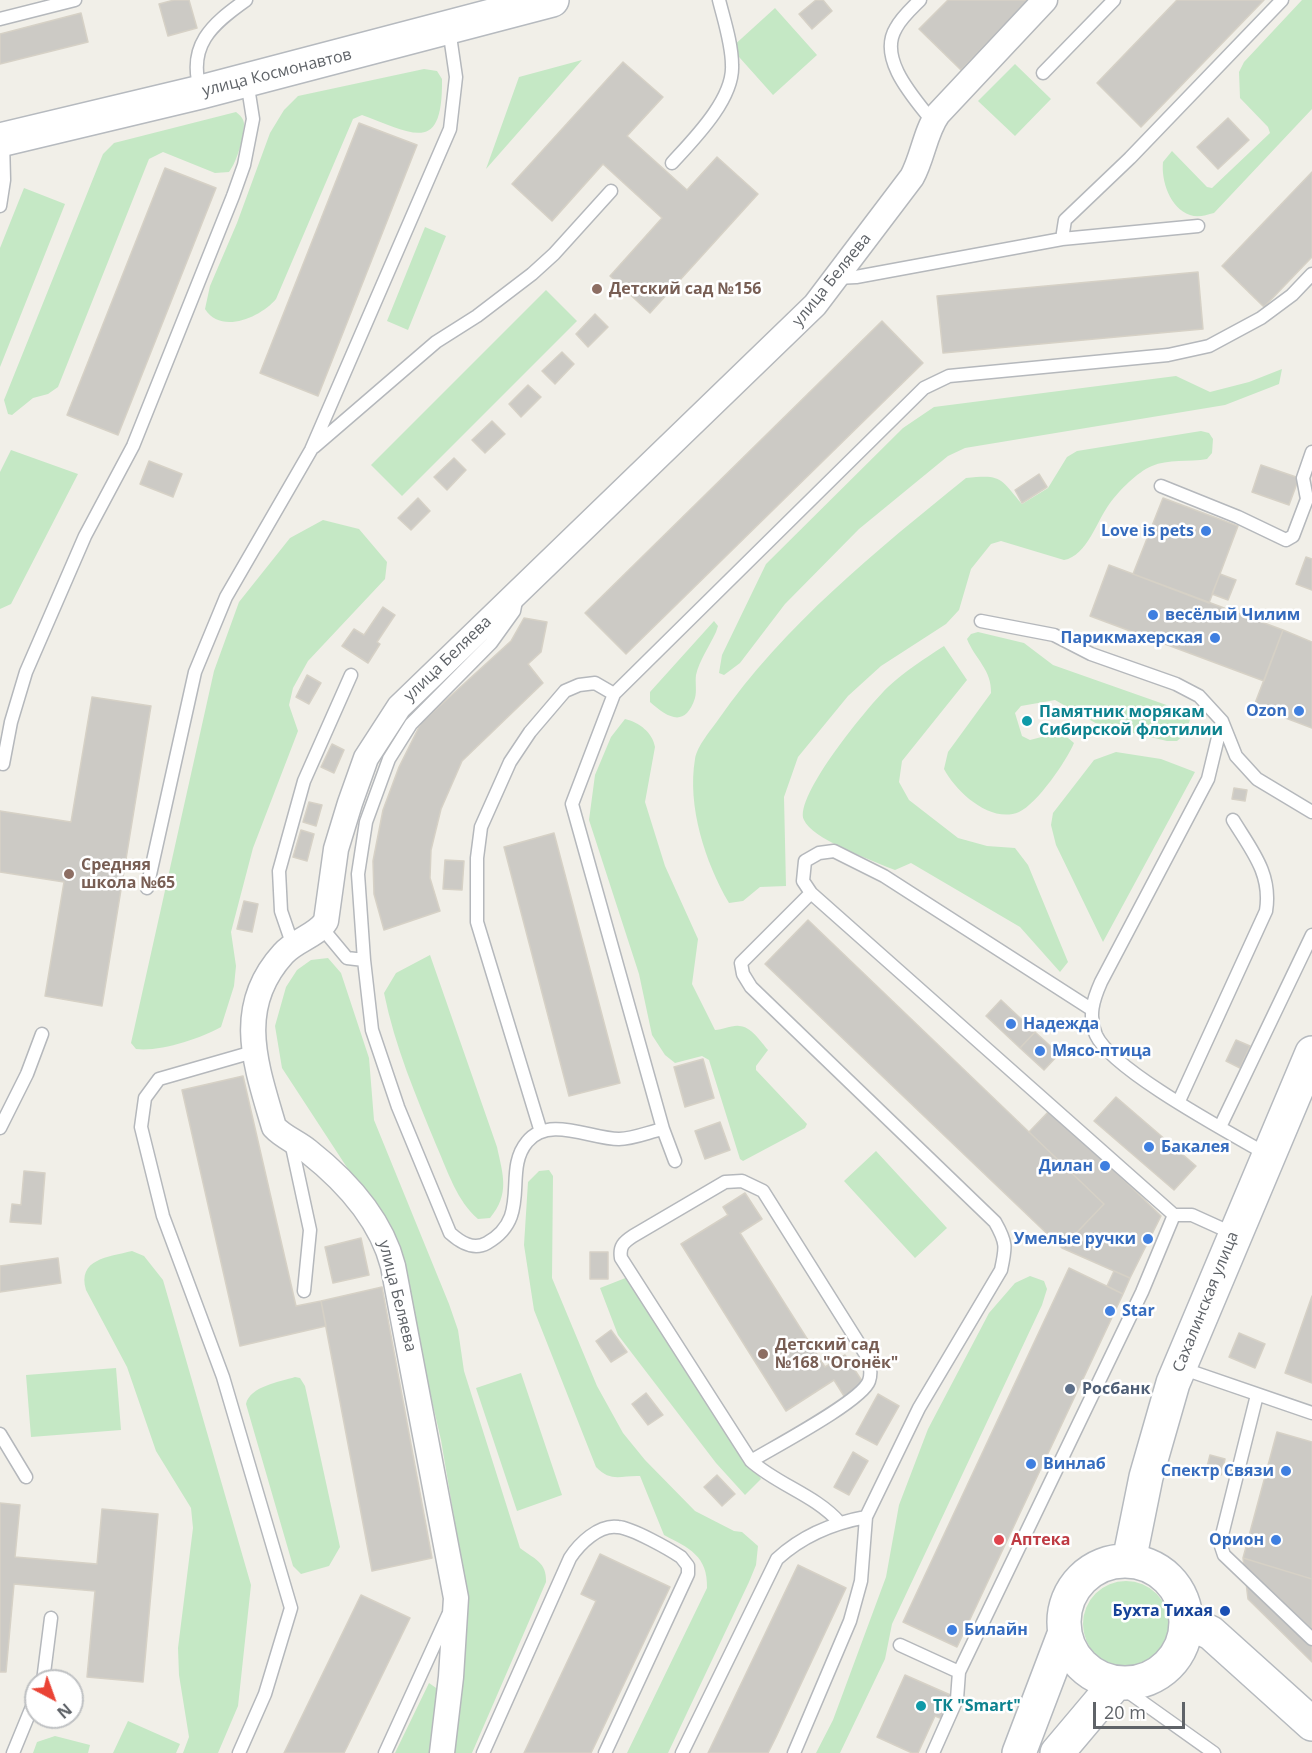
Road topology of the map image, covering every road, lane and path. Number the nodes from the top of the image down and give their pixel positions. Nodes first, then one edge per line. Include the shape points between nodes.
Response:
1 (75, 0) edge
2 (246, 0) edge
3 (552, 0) edge
4 (719, 0) edge
5 (920, 0) edge
6 (1045, 0) edge
7 (1114, 0) edge
8 (1282, 0) edge
9 (0, 19) edge
10 (449, 28) junction
11 (1043, 73) dead end
12 (247, 80) junction
13 (201, 92) junction
14 (933, 122) junction
15 (1, 139) edge
16 (672, 163) dead end
17 (611, 191) dead end
18 (0, 206) edge
19 (1198, 226) dead end
20 (1062, 239) junction
21 (1312, 274) edge
22 (836, 278) junction
23 (311, 450) junction
24 (1312, 453) edge
25 (1161, 486) dead end
26 (1308, 486) edge
27 (518, 592) junction
28 (981, 621) dead end
29 (351, 675) dead end
30 (614, 694) junction
31 (1222, 721) junction
32 (3, 764) dead end
33 (1312, 812) edge
34 (1233, 820) dead end
35 (147, 888) dead end
36 (811, 893) junction
37 (322, 928) junction
38 (1312, 935) edge
39 (292, 943) junction
40 (364, 960) junction
41 (1091, 1009) junction
42 (42, 1034) dead end
43 (253, 1052) junction
44 (1312, 1053) edge
45 (1179, 1101) junction
46 (1220, 1127) junction
47 (0, 1128) edge
48 (663, 1129) junction
49 (541, 1132) junction
50 (290, 1139) junction
51 (1268, 1155) junction
52 (675, 1161) dead end
53 (1174, 1215) junction
54 (1234, 1234) junction
55 (304, 1291) dead end
56 (1180, 1368) junction
57 (1257, 1395) junction
58 (1312, 1413) edge
59 (0, 1434) edge
60 (751, 1461) junction
61 (26, 1477) dead end
62 (866, 1517) junction
63 (839, 1522) junction
64 (1129, 1561) junction
65 (456, 1598) junction
66 (51, 1618) dead end
67 (1186, 1621) junction
68 (1065, 1632) junction
69 (1312, 1639) edge
70 (900, 1645) dead end
71 (45, 1669) edge
72 (959, 1672) junction
73 (1116, 1683) junction
74 (1312, 1724) edge
75 (24, 1726) edge
76 (13, 1753) edge
77 (239, 1753) edge
78 (385, 1753) edge
79 (442, 1753) edge
80 (483, 1753) edge
81 (606, 1753) edge
82 (682, 1753) edge
83 (794, 1753) edge
84 (933, 1753) edge
85 (1019, 1753) edge
86 (1057, 1753) edge
87 (1214, 1753) edge

1 - 9 lane
2 - 13 lane via 218,20 201,44 196,56
3 - 10 main road, улица Космонавтов
4 - 16 lane via 733,66 724,96 699,134
5 - 14 lane via 896,28 891,56 910,92
6 - 14 street, улица Беляева
7 - 11 lane
8 - 20 lane via 1065,220
10 - 12 main road, улица Космонавтов
10 - 23 lane via 456,77 450,129
12 - 13 main road, улица Космонавтов
12 - 32 lane via 253,119 233,196 133,446 85,536 26,672
13 - 15 main road, улица Космонавтов
14 - 22 street, улица Беляева via 912,177
15 - 18 lane via 4,180
17 - 23 lane via 532,274 436,342
19 - 20 lane
20 - 22 lane
21 - 30 lane via 1262,318 1209,346 1168,355 949,376 924,388
22 - 27 street, улица Беляева via 777,344
23 - 35 lane via 226,597 195,672
24 - 26 lane via 1303,478
25 - 26 lane via 1286,540 1293,536
27 - 37 street, улица Беляева via 399,706 366,758 336,849
27 - 40 lane via 514,611 491,644 411,723 389,759 366,822 358,874
28 - 31 lane via 1054,635 1091,654 1176,684 1200,696
29 - 39 lane via 304,780 279,871 281,911
30 - 48 lane via 572,804
30 - 49 lane via 596,683 565,691 510,762 481,827 477,922
31 - 33 lane via 1236,756 1257,779
31 - 41 lane via 1209,779 1101,982
34 - 45 lane via 1261,865 1268,888 1266,911
36 - 41 lane via 802,880 806,861 819,853 834,851 884,876
36 - 53 lane
36 - 62 lane via 741,963 743,974 751,987 995,1222 1006,1249 1001,1270 919,1408
37 - 39 street, улица Беляева
37 - 40 lane via 347,958
38 - 46 lane
39 - 43 street, улица Беляева via 276,962 256,1000
40 - 49 lane via 372,1030 394,1096 442,1217 459,1241 483,1245 502,1234 514,1210 520,1154 527,1141
41 - 45 lane via 1096,1035 1121,1066
42 - 47 lane
43 - 50 street, улица Беляева via 274,1127
43 - 77 lane via 159,1079 145,1098 141,1127 163,1216 223,1377 291,1608 265,1694
44 - 51 main road, Сахалинская улица
45 - 46 lane
46 - 51 lane
48 - 49 lane via 620,1139 559,1130
48 - 52 lane
50 - 55 lane via 310,1230
50 - 65 street, улица Беляева via 325,1165 358,1198 387,1243 405,1319
51 - 54 main road, Сахалинская улица
53 - 54 lane via 1192,1215
53 - 72 lane via 1142,1292
54 - 56 main road, Сахалинская улица
56 - 57 lane
56 - 64 main road, Сахалинская улица via 1146,1477
57 - 58 lane
57 - 69 lane via 1220,1544 1224,1555
59 - 61 lane
60 - 60 lane via 854,1399 870,1381 871,1369 868,1358 763,1191 742,1181 725,1182 623,1242 620,1252
60 - 63 lane via 828,1509
62 - 63 lane
62 - 83 lane via 861,1581 850,1621
63 - 82 lane via 796,1544 777,1559
64 - 67 main road via 1162,1574 1175,1587
64 - 68 main road via 1113,1563 1085,1576 1068,1601
65 - 78 lane
65 - 79 street, улица Беляева
66 - 71 lane
67 - 73 main road via 1184,1639 1166,1668 1134,1683
67 - 74 main road via 1211,1633
68 - 73 main road via 1077,1660 1092,1673
68 - 85 main road
70 - 72 lane
72 - 84 lane via 957,1698
73 - 86 main road
73 - 87 lane
75 - 76 lane
80 - 81 lane via 570,1558 599,1530 618,1526 681,1557 688,1566 688,1574

